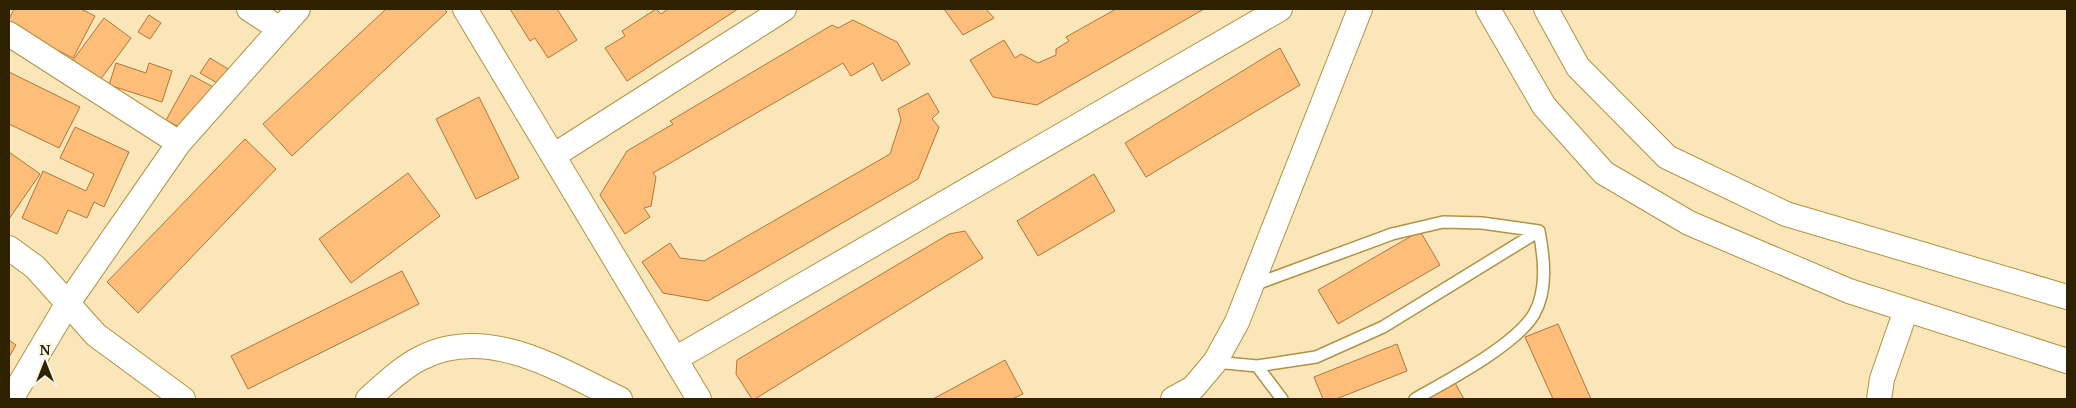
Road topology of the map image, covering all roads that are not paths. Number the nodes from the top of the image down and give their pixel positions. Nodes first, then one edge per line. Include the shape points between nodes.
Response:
1 (249, 9) edge
2 (298, 9) edge
3 (465, 9) edge
4 (784, 9) edge
5 (1280, 9) edge
6 (1360, 9) edge
7 (1488, 9) edge
8 (1546, 9) edge
9 (280, 29) junction
10 (9, 34) edge
11 (179, 143) junction
12 (553, 156) junction
13 (1539, 231) junction
14 (9, 248) edge
15 (1251, 286) junction
16 (2067, 297) edge
17 (68, 302) junction
18 (1906, 310) junction
19 (675, 359) junction
20 (2067, 361) edge
21 (1215, 362) junction
22 (1257, 366) junction
23 (11, 399) edge
24 (183, 399) edge
25 (368, 399) edge
26 (620, 399) edge
27 (699, 399) edge
28 (1173, 399) edge
29 (1282, 399) edge
30 (1415, 399) edge
31 (1879, 399) edge

1 - 9 street
2 - 9 street
3 - 12 street
4 - 12 street
5 - 19 street
6 - 15 street
7 - 18 street via 1544,106 1604,173 1689,224 1849,291
8 - 16 street via 1578,67 1667,157 1786,214
9 - 11 street
10 - 11 street
11 - 17 street
12 - 19 street
13 - 15 lane via 1482,223 1443,222 1392,234
13 - 22 lane via 1383,327 1316,357
13 - 30 lane via 1544,271 1535,314 1523,328 1479,362
14 - 17 street via 35,267
15 - 21 street via 1237,322
17 - 23 street
17 - 24 street via 96,335
18 - 20 street
18 - 31 street via 1882,379
19 - 27 street
21 - 22 lane
21 - 28 street via 1193,388
22 - 29 lane
25 - 26 street via 420,358 474,345 494,347 547,364

